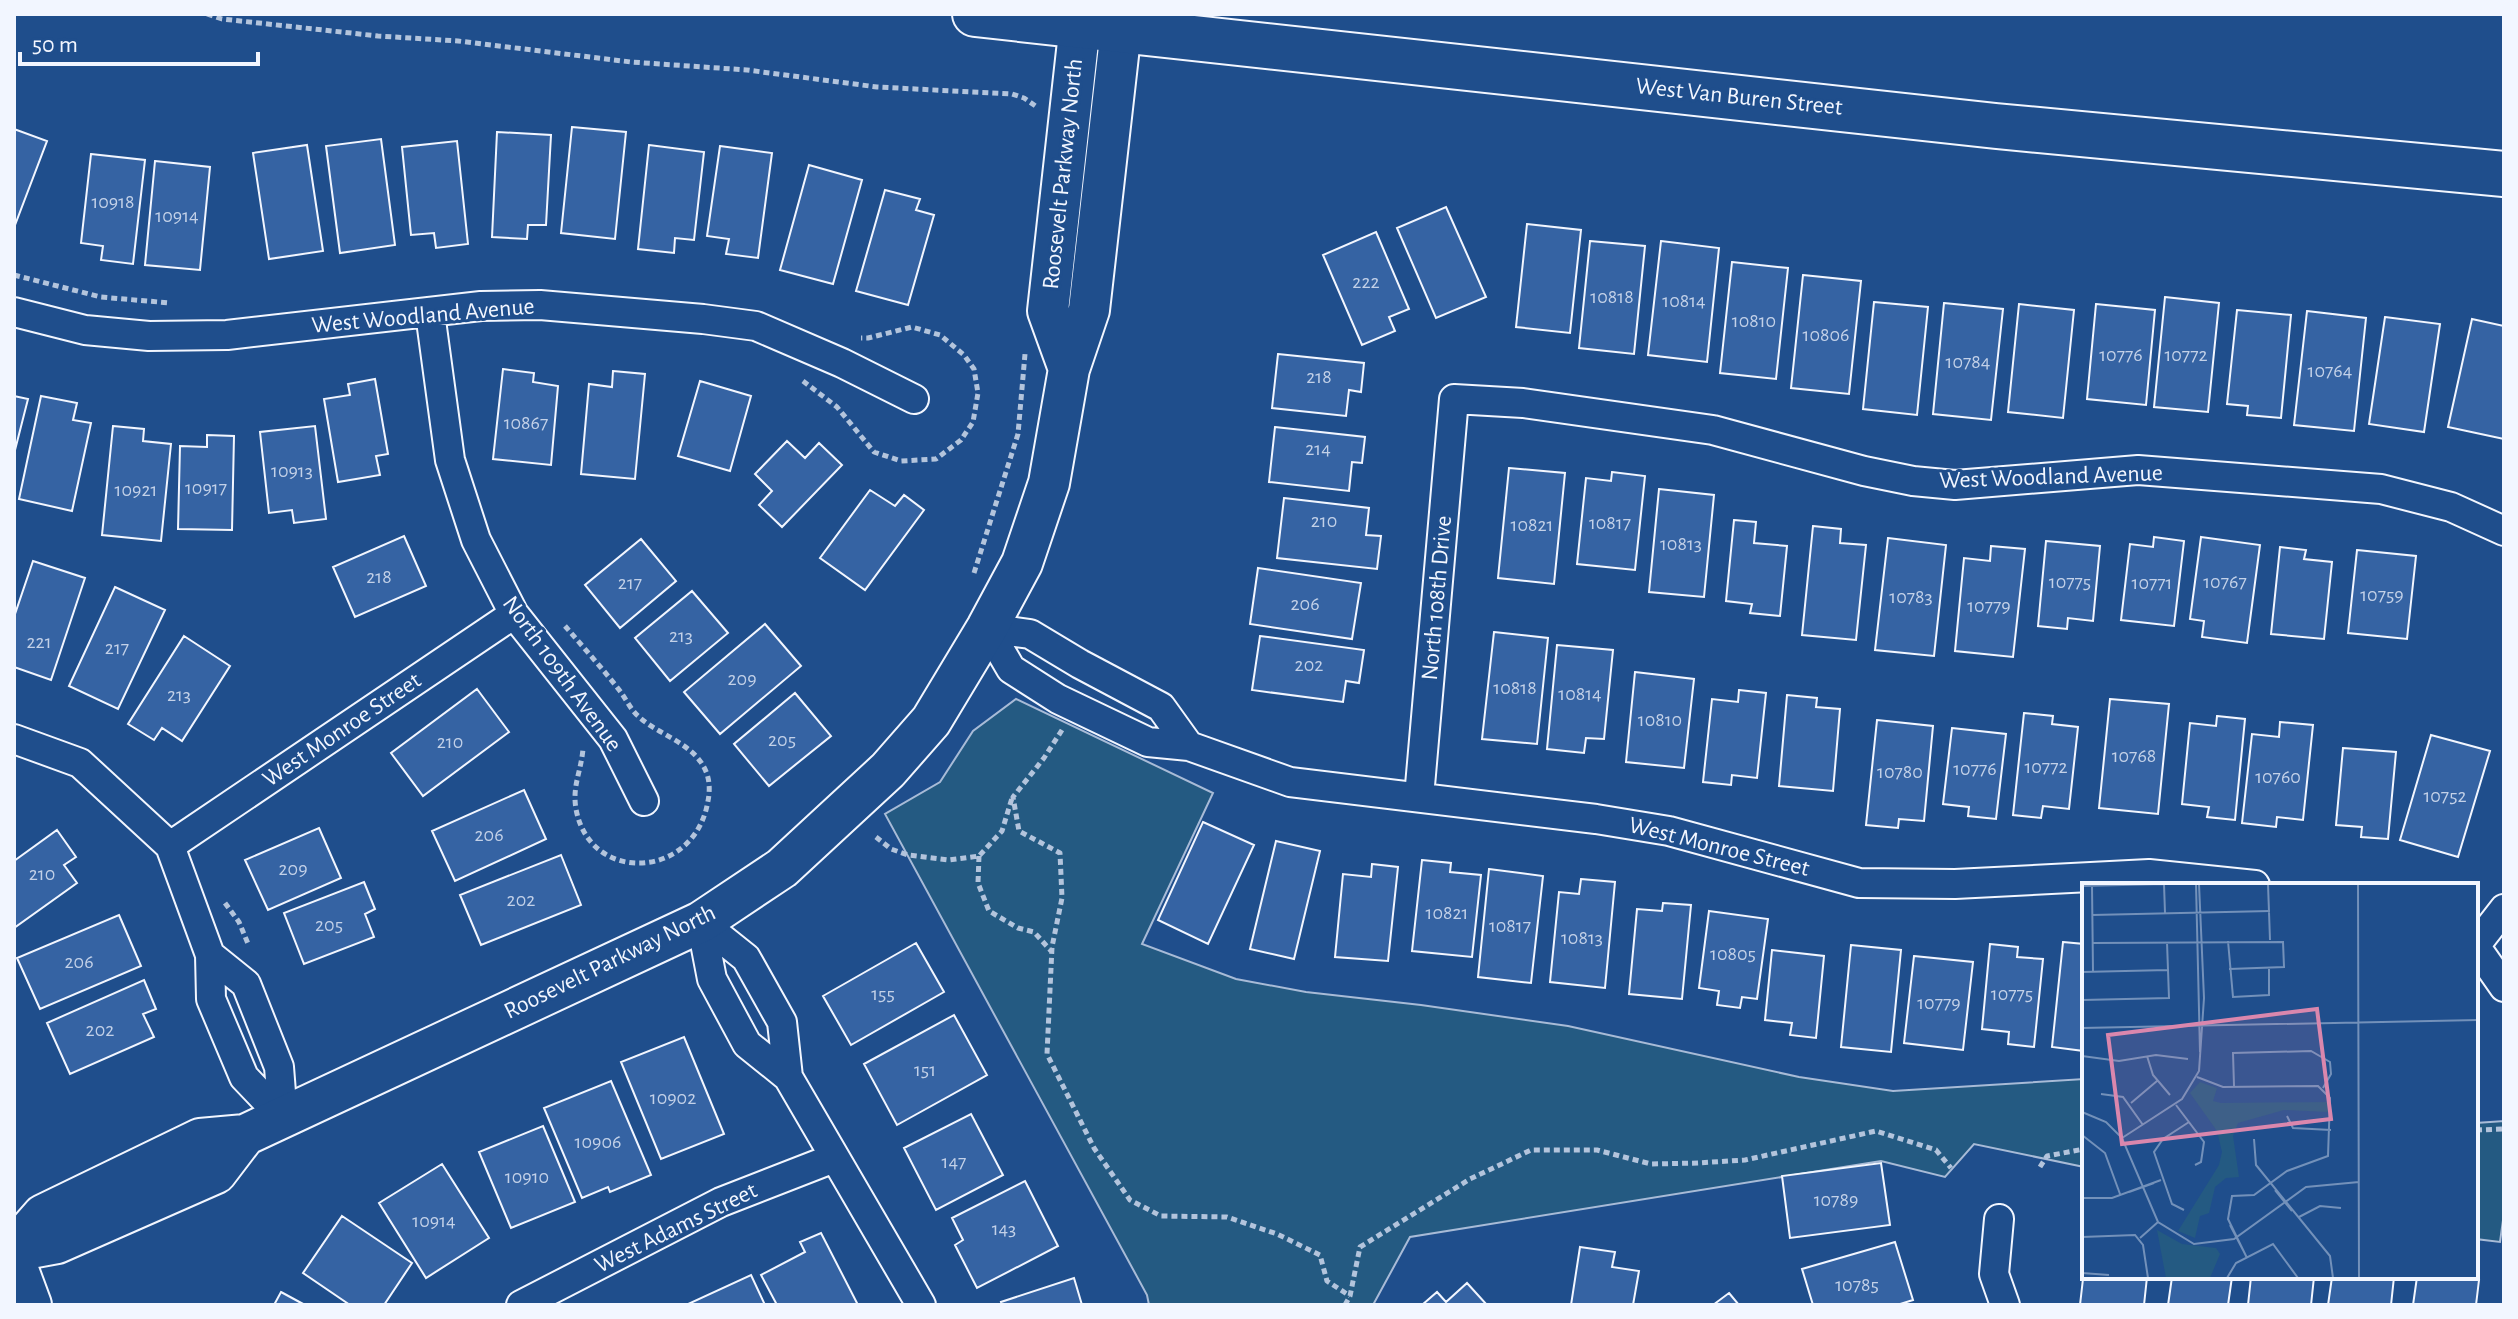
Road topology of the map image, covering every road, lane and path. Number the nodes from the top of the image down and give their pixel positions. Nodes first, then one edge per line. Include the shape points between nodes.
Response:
1 (207, 14) edge
2 (975, 14) edge
3 (1102, 20) edge
4 (1042, 117) dead end
5 (2504, 174) edge
6 (14, 275) edge
7 (176, 304) dead end
8 (14, 312) edge
9 (430, 313) junction
10 (852, 337) dead end
11 (1026, 341) dead end
12 (792, 375) dead end
13 (914, 399) dead end
14 (1454, 399) joint
15 (2504, 531) edge
16 (971, 580) dead end
17 (514, 614) junction
18 (561, 620) dead end
19 (987, 628) junction
20 (1067, 721) dead end
21 (14, 739) edge
22 (583, 742) dead end
23 (1189, 746) junction
24 (1013, 797) junction
25 (1419, 797) junction
26 (644, 801) dead end
27 (876, 837) dead end
28 (170, 846) junction
29 (979, 856) junction
30 (2236, 883) edge
31 (221, 898) dead end
32 (2504, 909) edge
33 (701, 922) junction
34 (2478, 943) edge
35 (2478, 949) edge
36 (250, 950) dead end
37 (1052, 952) junction
38 (210, 955) junction
39 (2504, 987) edge
40 (788, 1077) junction
41 (283, 1118) junction
42 (2504, 1129) edge
43 (2478, 1130) edge
44 (2082, 1149) edge
45 (834, 1158) junction
46 (2040, 1167) dead end
47 (1951, 1168) dead end
48 (1999, 1219) dead end
49 (14, 1250) edge
50 (14, 1259) edge
51 (1350, 1296) junction
52 (31, 1305) edge
53 (521, 1305) edge
54 (921, 1305) edge
55 (1345, 1305) edge
56 (2005, 1305) edge

1 - 4 path via 877,87 1012,94 1039,108
2 - 3 main road, West Van Buren Street
3 - 5 main road, West Van Buren Street via 1996,126
3 - 19 street, Roosevelt Parkway North via 1089,310 1069,369 1049,483 1022,563
6 - 7 path via 101,297
8 - 9 street, West Woodland Avenue via 85,330 149,336 227,335
9 - 13 street, West Woodland Avenue via 540,305 756,326
9 - 17 street, North 109th Avenue via 450,460 476,540
10 - 12 path via 912,327 940,335 964,355 974,369 978,393 973,422 961,440 936,459 901,461 874,452 837,407
11 - 16 path via 1018,434
14 - 15 street, West Woodland Avenue via 1523,403 1713,430 1913,481 1955,485 2138,470 2381,489 2451,507
14 - 25 street, North 108th Drive
17 - 26 street, North 109th Avenue via 613,739
17 - 28 street, West Monroe Street
18 - 22 path via 638,717 693,753 706,772 710,793 702,824 684,846 650,864 628,863 599,851 576,812 574,787
19 - 23 street via 1030,634 1161,707
19 - 23 street, West Monroe Street via 1011,669 1058,699 1148,742
19 - 33 street, Roosevelt Parkway North via 931,721 888,770 782,868
20 - 24 path
21 - 28 street via 80,763
23 - 25 street, West Monroe Street via 1290,782
24 - 29 path via 1002,831
24 - 37 path via 1019,831 1060,853 1062,898
25 - 30 street, West Monroe Street via 1669,831 1859,883 2149,874
27 - 29 path via 908,855 949,860
28 - 38 street
29 - 37 path via 978,883 989,911 1034,932
31 - 36 path via 239,922
32 - 34 street
33 - 40 street via 712,979 747,1044
33 - 40 street via 746,958 782,1022
33 - 41 street, Roosevelt Parkway North
35 - 39 street
37 - 51 path via 1047,1054 1094,1148 1130,1200 1161,1216 1227,1217 1277,1234 1320,1255 1327,1281
38 - 41 street via 211,999 244,1077
38 - 41 street via 246,984 279,1067
40 - 45 street
41 - 49 street, Roosevelt Parkway North via 245,1135 216,1173 57,1243
42 - 43 path
44 - 46 path via 2047,1156
45 - 53 street, West Adams Street via 721,1202
45 - 54 street
47 - 51 path via 1936,1150 1876,1131 1745,1160 1698,1163 1651,1164 1597,1150 1531,1150 1470,1179 1360,1247
48 - 56 street via 1994,1274
50 - 52 street
51 - 55 path

